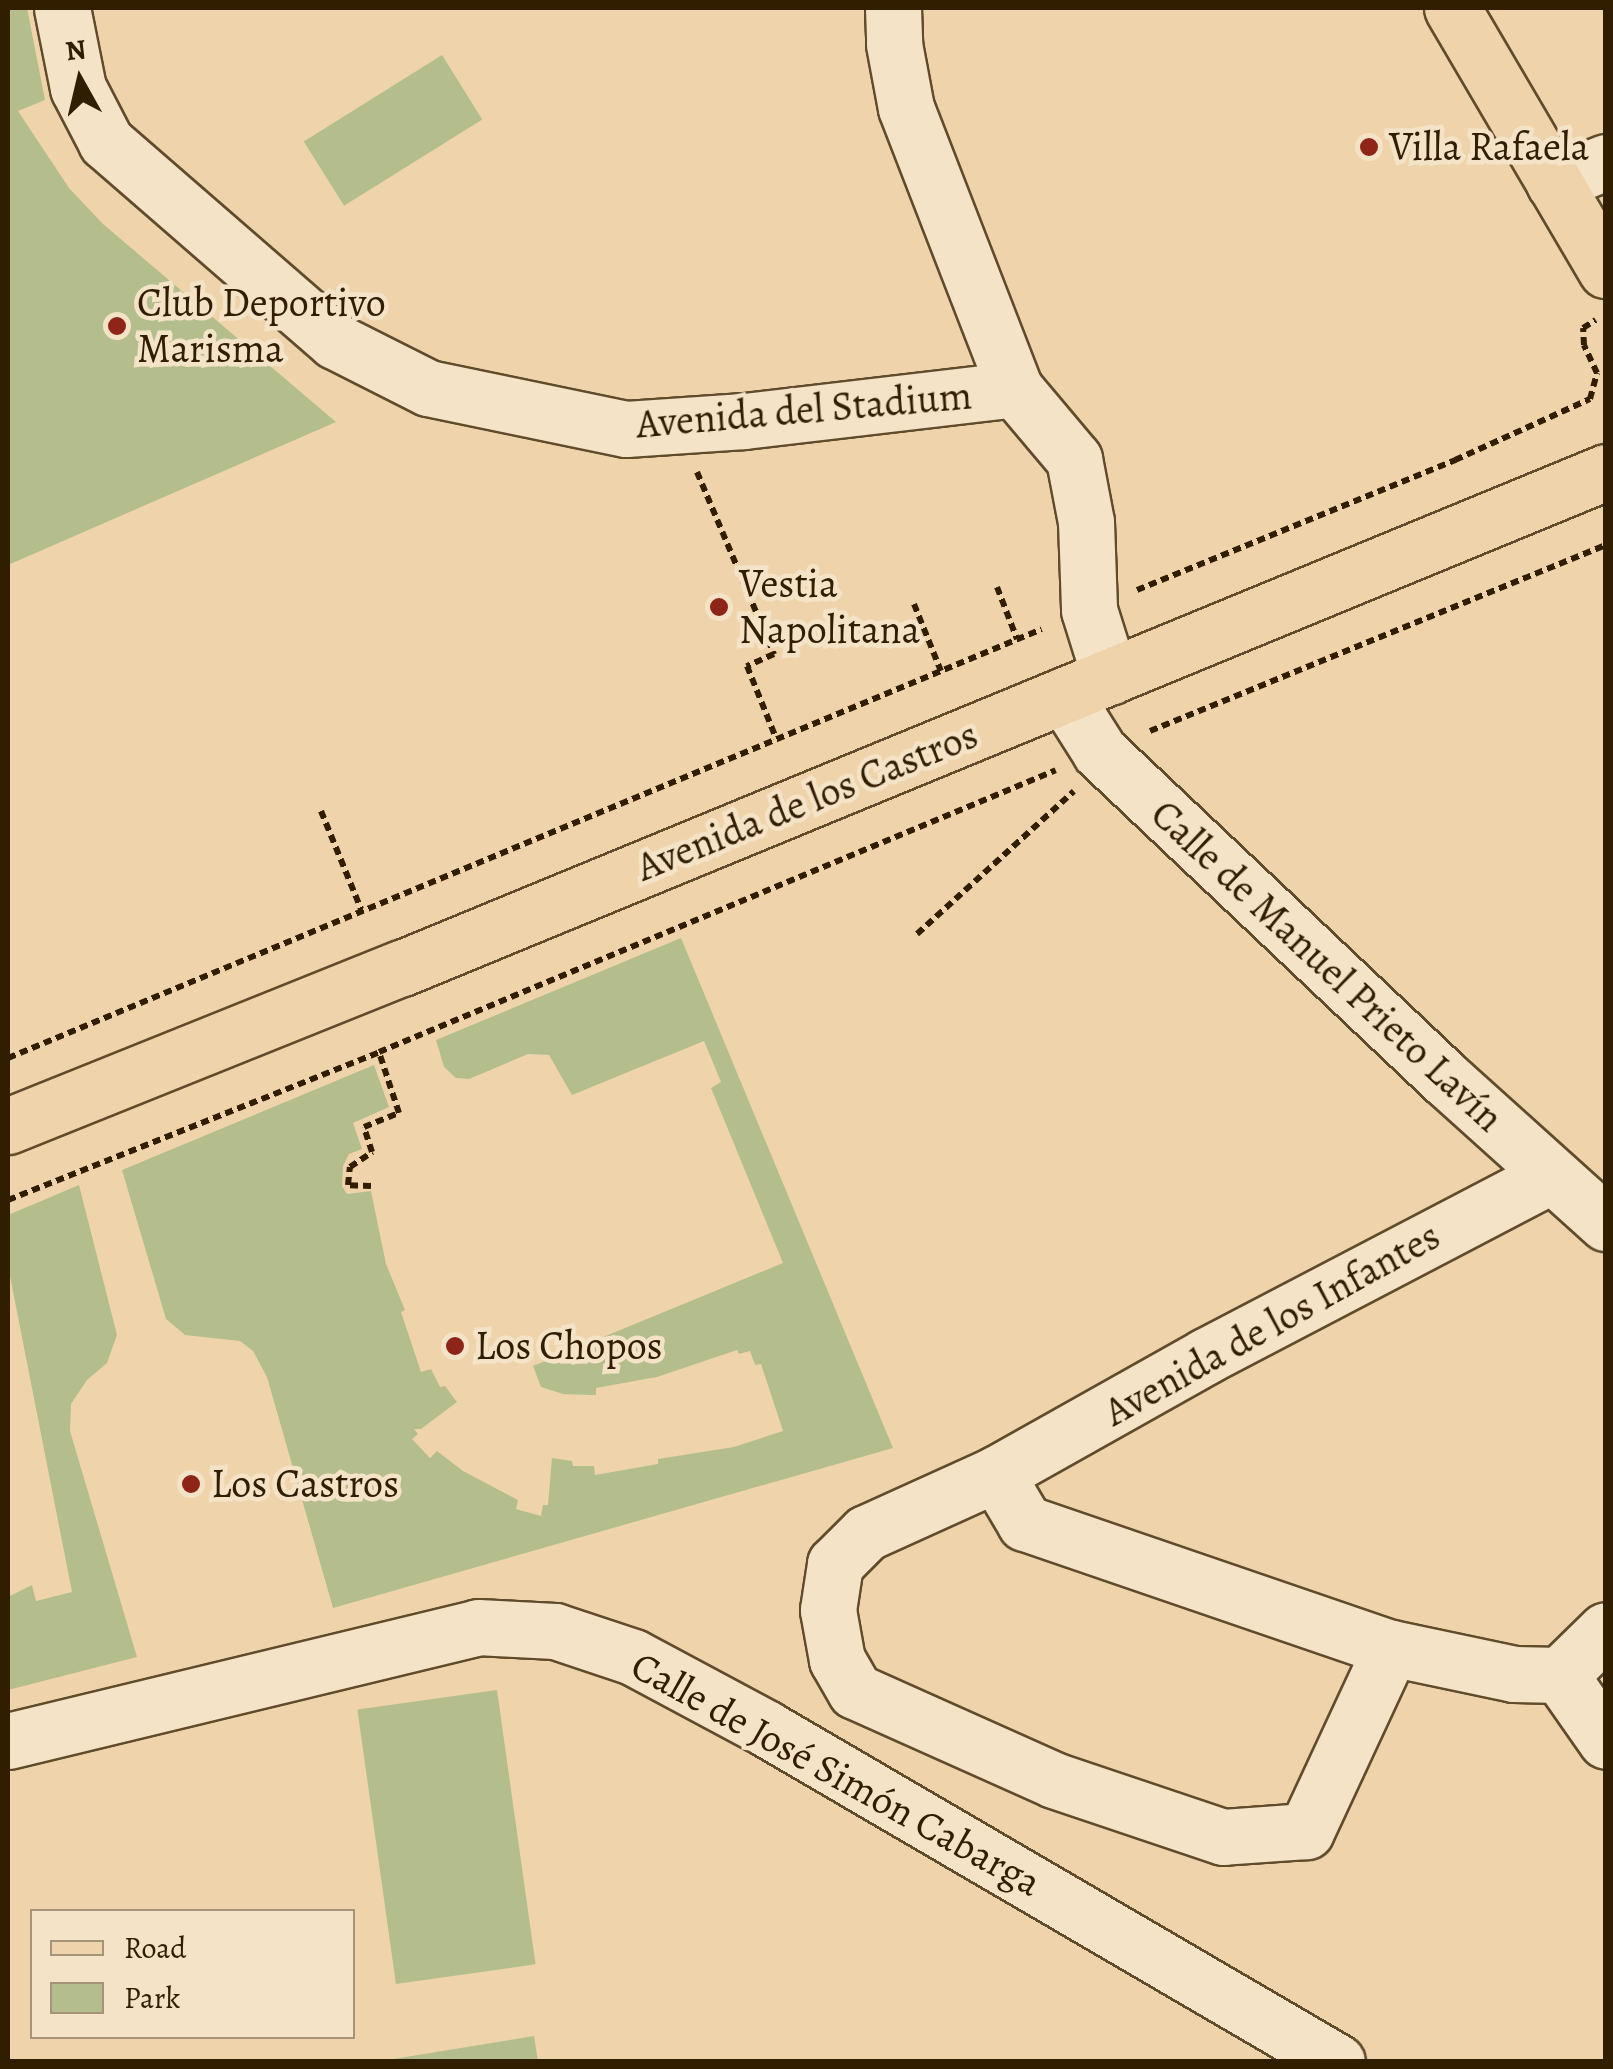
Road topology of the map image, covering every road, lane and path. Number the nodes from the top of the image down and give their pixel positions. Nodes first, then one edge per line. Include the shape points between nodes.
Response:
1 (62, 8) edge
2 (893, 8) edge
3 (1452, 8) edge
4 (1606, 162) edge
5 (1554, 182) junction
6 (1606, 270) edge
7 (1606, 314) edge
8 (1015, 389) junction
9 (697, 470) dead end
10 (1606, 472) edge
11 (1606, 545) edge
12 (997, 587) dead end
13 (914, 604) dead end
14 (1089, 610) junction
15 (1017, 639) junction
16 (941, 671) junction
17 (1087, 686) junction
18 (1140, 736) dead end
19 (776, 738) junction
20 (1061, 768) dead end
21 (1075, 789) dead end
22 (322, 811) dead end
23 (362, 909) junction
24 (917, 934) dead end
25 (379, 1052) junction
26 (8, 1058) edge
27 (8, 1126) edge
28 (1550, 1176) junction
29 (371, 1186) dead end
30 (8, 1200) edge
31 (1606, 1223) edge
32 (996, 1474) junction
33 (1606, 1630) edge
34 (1392, 1648) junction
35 (1560, 1676) junction
36 (8, 1741) edge
37 (1606, 1741) edge
38 (1337, 2062) edge

1 - 8 street, Avenida del Stadium via 78,88 106,142 335,341 428,388 626,429
2 - 8 street, Calle de Manuel Prieto Lavín via 906,108
3 - 5 main road
4 - 5 street
5 - 6 main road
7 - 14 path via 1583,328 1597,373 1590,399
8 - 14 street, Calle de Manuel Prieto Lavín via 1074,459 1086,522
9 - 19 path via 774,654 747,666
10 - 17 main road, Avenida de los Castros
11 - 18 path
12 - 15 path
13 - 16 path
14 - 15 path
14 - 17 street, Calle de Manuel Prieto Lavín
15 - 16 path
16 - 19 path
17 - 27 main road, Avenida de los Castros
17 - 28 street, Calle de Manuel Prieto Lavín via 1100,752
19 - 23 path
20 - 25 path
21 - 24 path
22 - 23 path
23 - 26 path
25 - 29 path via 399,1113 364,1127 372,1152 350,1167 348,1185
25 - 30 path
28 - 31 street, Calle de Manuel Prieto Lavín
28 - 32 street, Avenida de los Infantes
32 - 34 street via 1025,1523
32 - 34 street, Avenida de los Infantes via 866,1533 834,1564 828,1610 837,1660 855,1691 1054,1780 1223,1836 1265,1835 1306,1831
33 - 35 street
34 - 35 street via 1514,1674
35 - 37 street
36 - 38 street, Calle de José Simón Cabarga via 478,1627 555,1631 633,1657 767,1728

